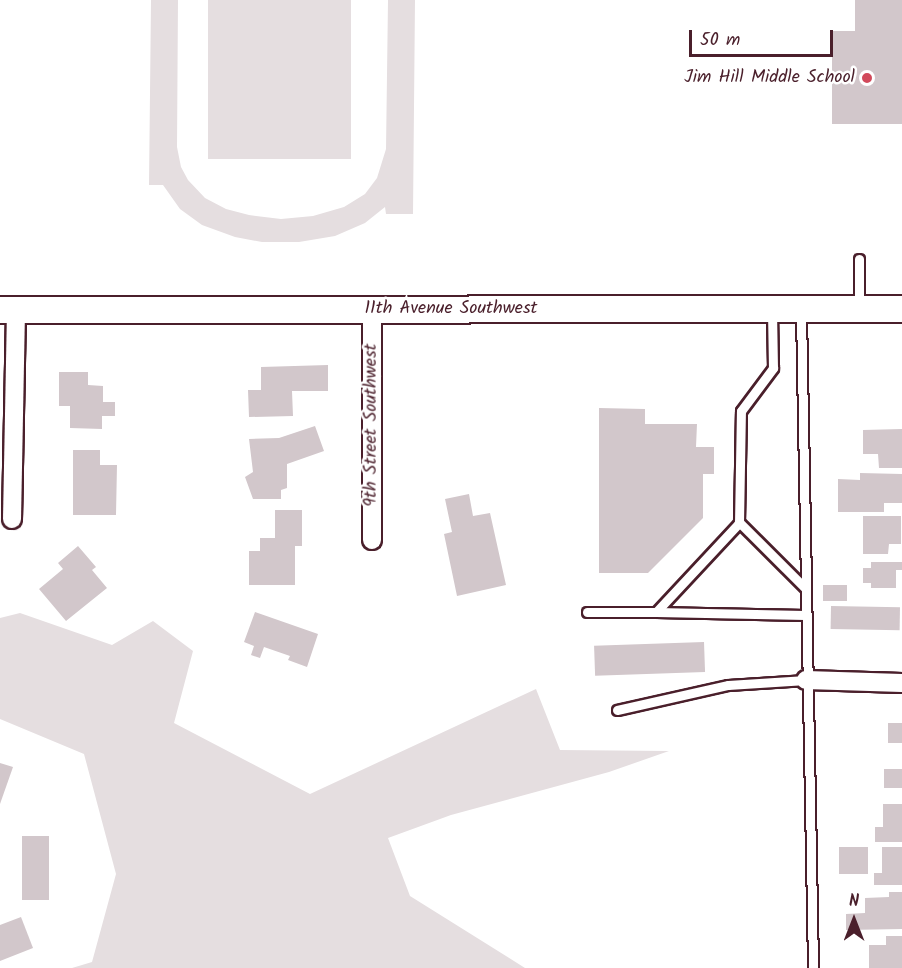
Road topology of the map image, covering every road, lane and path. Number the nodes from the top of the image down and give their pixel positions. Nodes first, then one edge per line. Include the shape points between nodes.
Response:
1 (859, 259) dead end
2 (771, 309) junction
3 (801, 309) junction
4 (859, 309) junction
5 (902, 309) edge
6 (8, 310) edge
7 (372, 310) junction
8 (12, 519) dead end
9 (739, 522) junction
10 (372, 540) dead end
11 (805, 588) junction
12 (587, 612) dead end
13 (656, 612) junction
14 (805, 615) junction
15 (806, 680) junction
16 (902, 683) edge
17 (617, 710) dead end
18 (813, 968) edge

1 - 4 lane
2 - 3 street, 11th Avenue Southwest
2 - 7 street, 11th Avenue Southwest
2 - 9 lane via 773,368 741,411
3 - 4 street, 11th Avenue Southwest
3 - 11 lane
4 - 5 street, 11th Avenue Southwest
6 - 7 street, 11th Avenue Southwest
6 - 8 street
7 - 10 street, 9th Street Southwest
9 - 11 lane
9 - 13 lane
11 - 14 lane
12 - 13 lane
13 - 14 lane
14 - 15 lane
15 - 16 street
15 - 17 lane via 728,685
15 - 18 lane

